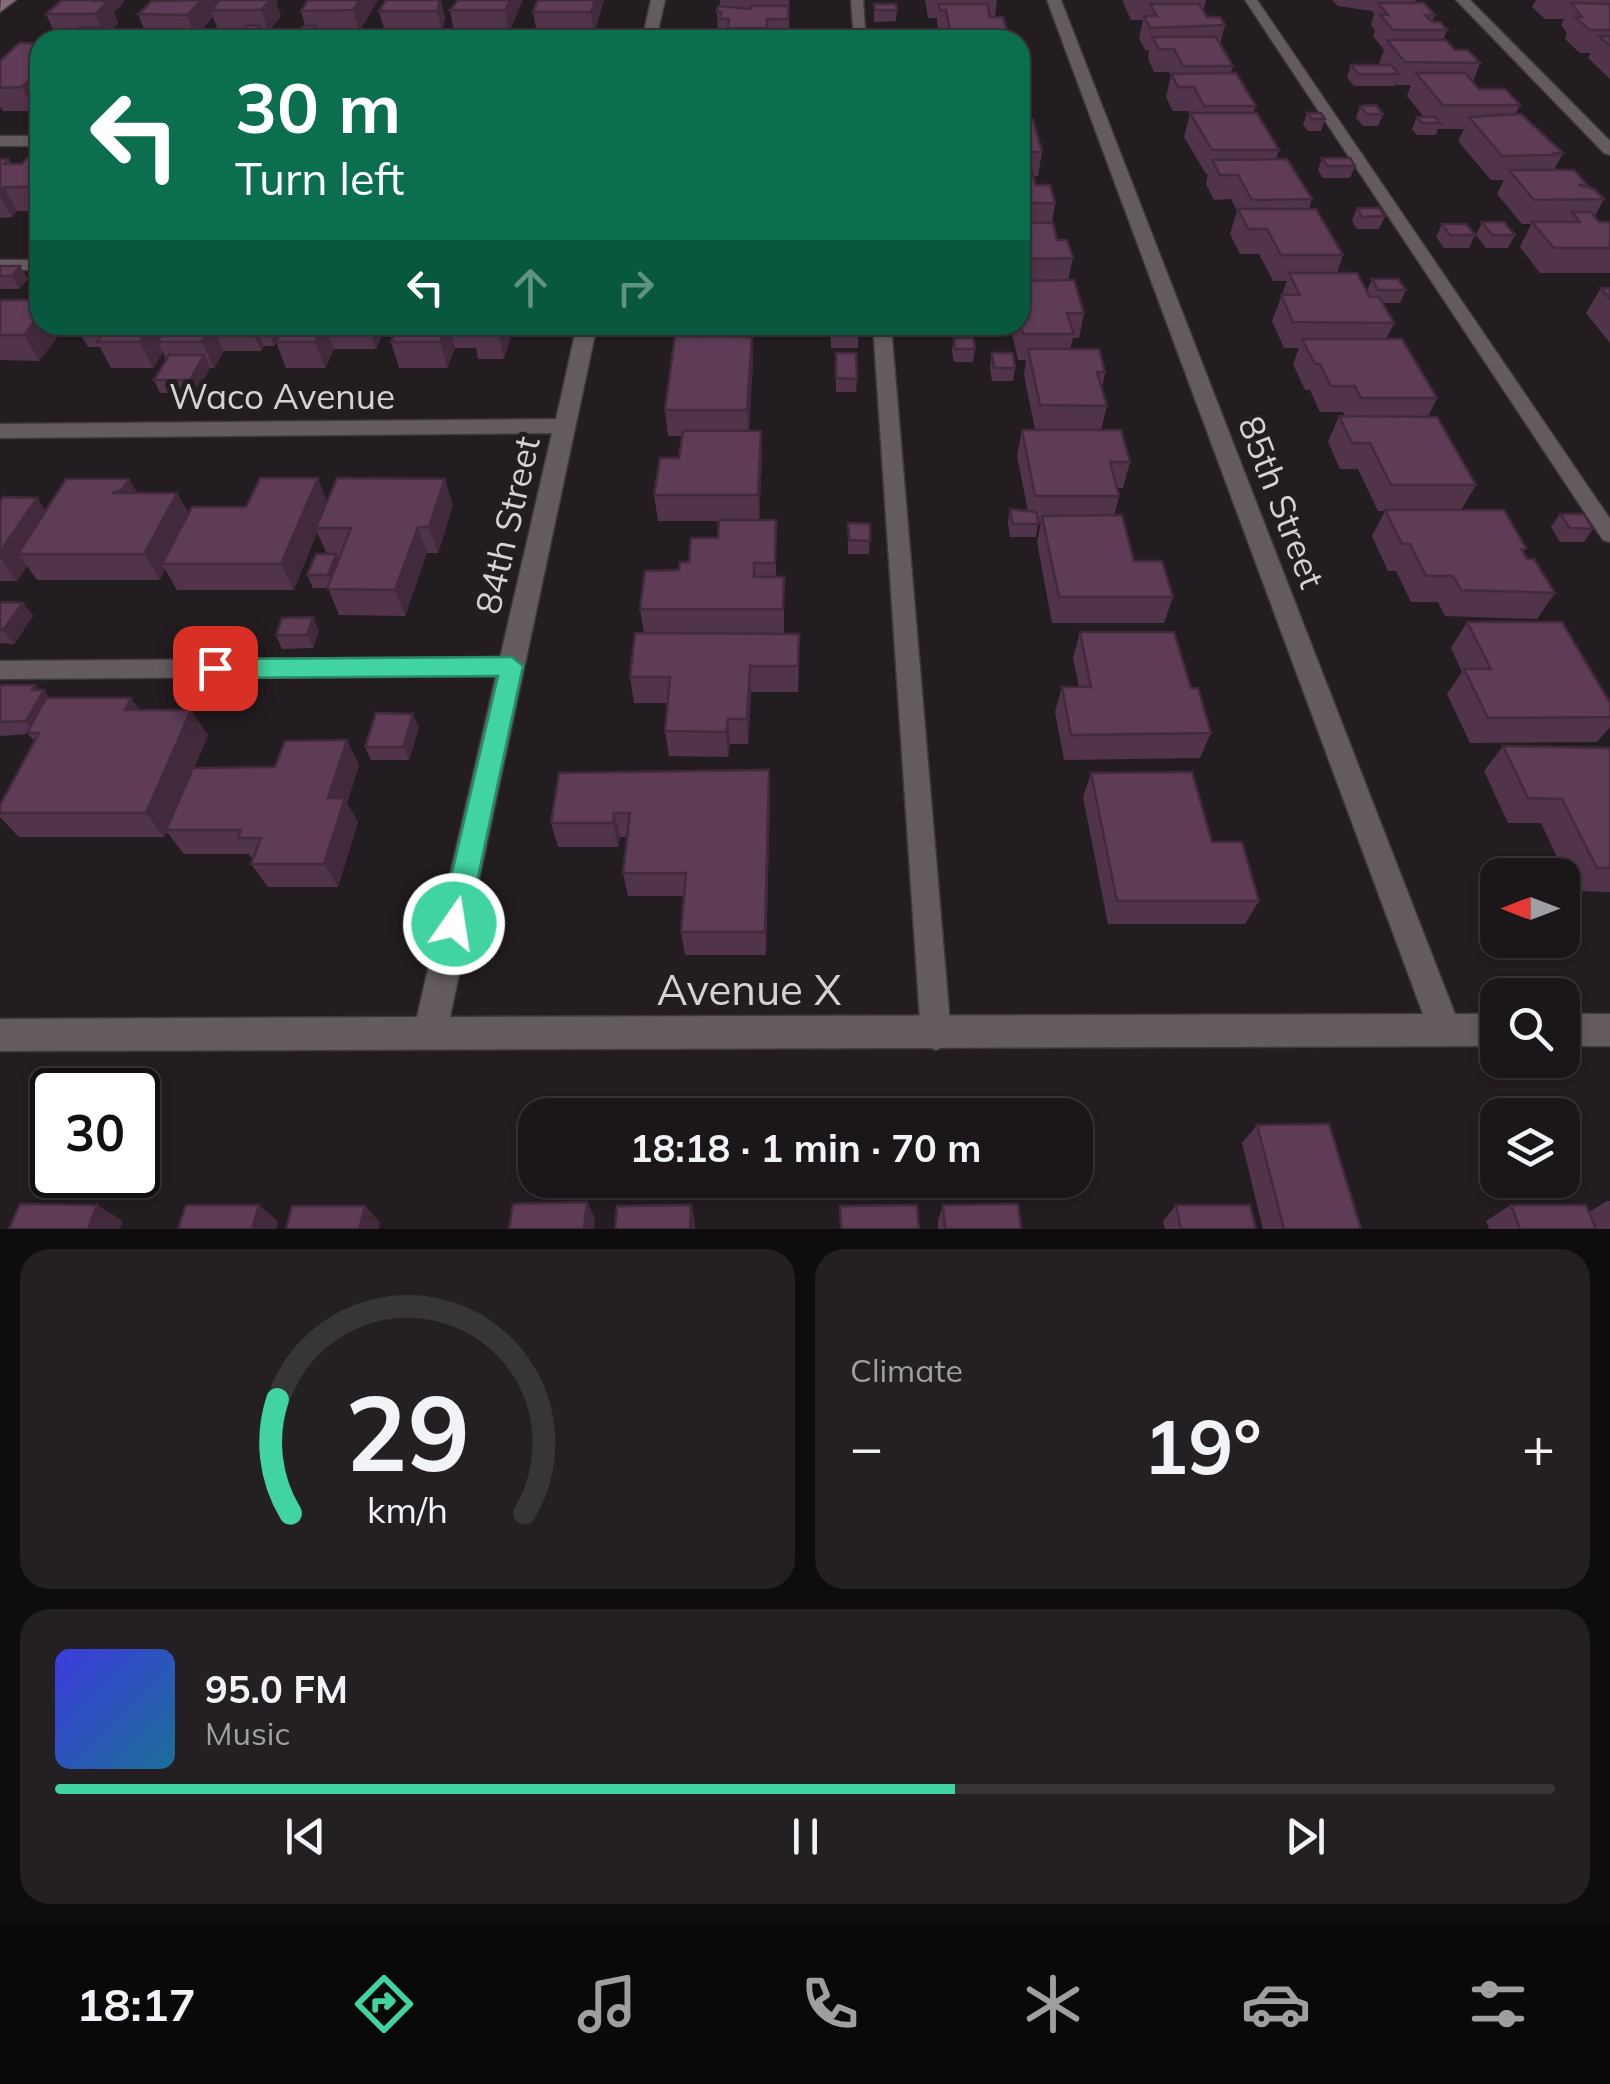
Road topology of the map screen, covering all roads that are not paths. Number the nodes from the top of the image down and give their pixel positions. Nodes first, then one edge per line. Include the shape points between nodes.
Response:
1 (9, 0) edge
2 (658, 0) edge
3 (856, 0) edge
4 (1054, 0) edge
5 (1251, 0) edge
6 (1462, 0) edge
7 (0, 8) edge
8 (651, 30) edge
9 (859, 30) edge
10 (0, 140) edge
11 (30, 141) edge
12 (1610, 150) edge
13 (0, 265) edge
14 (30, 265) edge
15 (585, 335) edge
16 (883, 335) edge
17 (565, 426) junction
18 (0, 431) edge
19 (1610, 535) edge
20 (512, 666) junction
21 (0, 670) edge
22 (1445, 1030) junction
23 (1480, 1030) edge
24 (1580, 1030) edge
25 (1610, 1030) edge
26 (430, 1034) junction
27 (936, 1034) junction
28 (0, 1035) edge

1 - 7 main road
2 - 8 street
3 - 9 lane
4 - 22 street, 85th Street
5 - 19 lane
6 - 12 street
10 - 11 street
13 - 14 lane
15 - 17 street, 84th Street
16 - 27 lane
17 - 18 street, Waco Avenue
17 - 20 street, 84th Street
20 - 21 lane
20 - 26 street, 84th Street
22 - 23 street, Avenue X
22 - 27 street, Avenue X
24 - 25 street
26 - 27 street, Avenue X
26 - 28 street, Avenue X

